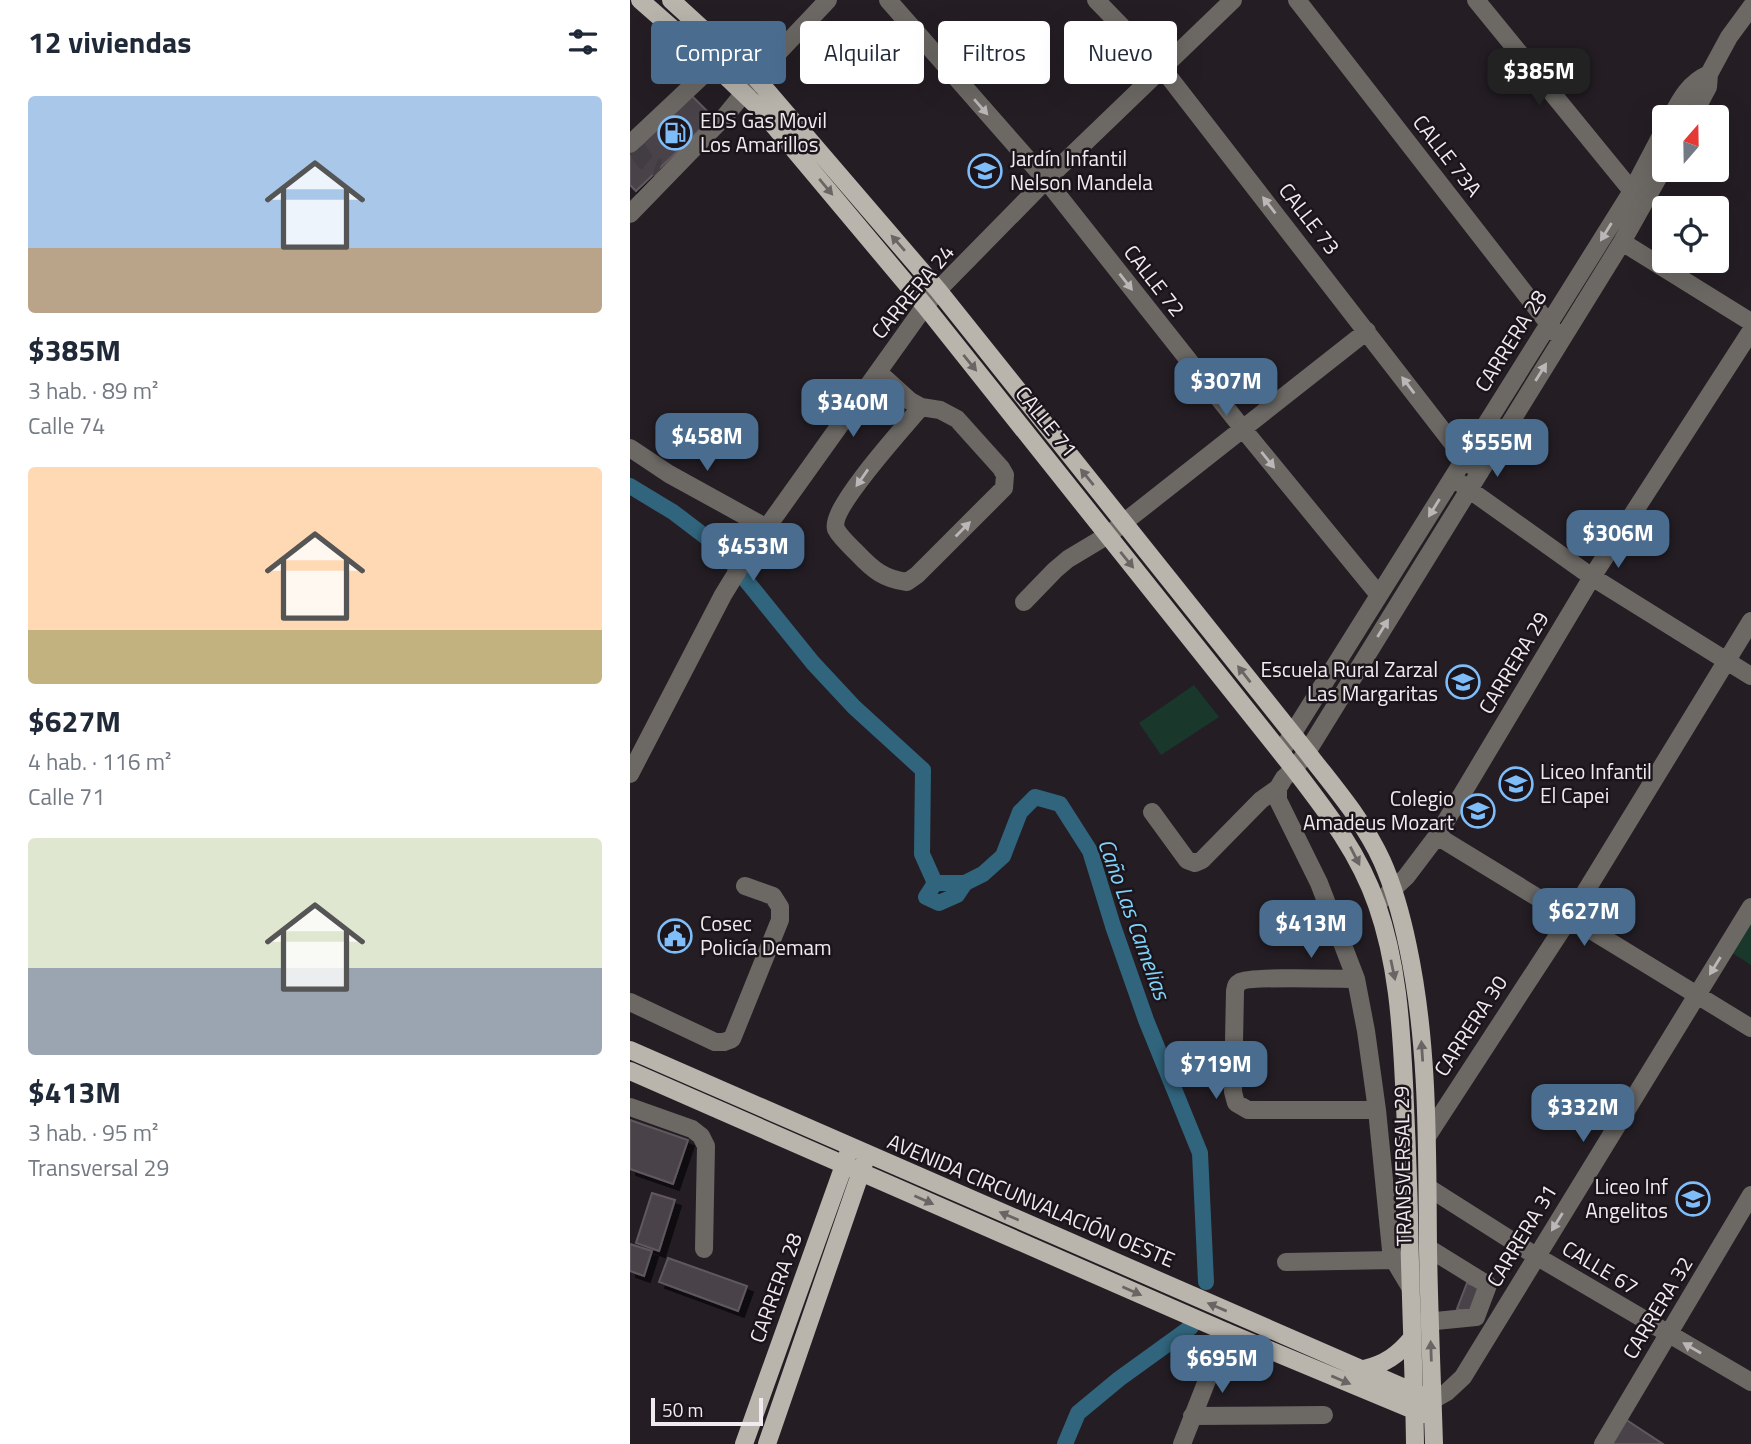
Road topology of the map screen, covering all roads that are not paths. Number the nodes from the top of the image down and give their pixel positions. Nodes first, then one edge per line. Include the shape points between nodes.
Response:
1 (640, 0) edge
2 (671, 0) edge
3 (828, 0) edge
4 (888, 0) edge
5 (1096, 0) edge
6 (1233, 0) edge
7 (1297, 0) edge
8 (1476, 0) edge
9 (1751, 7) edge
10 (664, 21) edge
11 (694, 21) edge
12 (1116, 21) edge
13 (786, 44) edge
14 (1177, 54) edge
15 (1709, 74) junction
16 (695, 84) edge
17 (734, 84) edge
18 (750, 84) edge
19 (761, 84) edge
20 (1145, 84) edge
21 (1174, 84) edge
22 (744, 93) junction
23 (1678, 105) edge
24 (1698, 105) edge
25 (635, 142) edge
26 (1652, 153) edge
27 (1046, 180) junction
28 (1656, 182) edge
29 (1632, 191) junction
30 (634, 204) edge
31 (1622, 242) junction
32 (938, 290) junction
33 (925, 306) junction
34 (1751, 322) edge
35 (1549, 324) junction
36 (1367, 331) junction
37 (1751, 331) edge
38 (1562, 339) junction
39 (878, 372) junction
40 (921, 407) junction
41 (1243, 429) junction
42 (630, 448) edge
43 (1464, 458) junction
44 (1479, 473) junction
45 (1453, 477) junction
46 (1468, 490) junction
47 (1124, 523) junction
48 (767, 528) junction
49 (1108, 535) junction
50 (1592, 577) junction
51 (1379, 595) junction
52 (1024, 602) dead end
53 (1751, 621) edge
54 (1726, 661) junction
55 (1751, 676) edge
56 (1292, 734) junction
57 (1281, 752) junction
58 (1307, 752) junction
59 (1294, 769) junction
60 (630, 774) edge
61 (1278, 788) junction
62 (1152, 812) dead end
63 (1437, 836) junction
64 (745, 886) dead end
65 (1393, 891) junction
66 (1377, 904) junction
67 (1751, 908) edge
68 (1570, 917) junction
69 (1356, 979) junction
70 (1697, 995) junction
71 (630, 1002) edge
72 (1751, 1028) edge
73 (630, 1050) edge
74 (630, 1071) edge
75 (630, 1107) edge
76 (1377, 1110) junction
77 (1428, 1135) junction
78 (850, 1147) junction
79 (867, 1155) junction
80 (853, 1169) junction
81 (1429, 1188) junction
82 (1751, 1195) edge
83 (1428, 1248) junction
84 (704, 1249) dead end
85 (1536, 1256) junction
86 (1394, 1260) junction
87 (1286, 1262) dead end
88 (1410, 1287) junction
89 (1430, 1323) junction
90 (1412, 1331) junction
91 (1226, 1332) junction
92 (1669, 1335) junction
93 (1364, 1369) junction
94 (1751, 1382) edge
95 (1414, 1393) junction
96 (1433, 1409) junction
97 (1415, 1411) junction
98 (1324, 1415) dead end
99 (1192, 1416) junction
100 (744, 1444) edge
101 (767, 1444) edge
102 (1182, 1444) edge
103 (1415, 1444) edge
104 (1434, 1444) edge
105 (1603, 1444) edge

1 - 10 main road, CALLE 71
2 - 11 main road, CALLE 71
3 - 13 street
4 -> 27 street, CALLE 72
5 - 12 street, CALLE 73
6 - 14 street, CARRERA 24
7 - 35 street, CALLE 73A
8 - 29 street
9 - 15 street
15 - 23 street via 1696,80
15 - 24 street
16 - 25 street
17 - 22 main road, CALLE 71
18 - 22 street
32 -> 19 main road, CALLE 71
20 - 27 street, CARRERA 24
36 -> 21 street, CALLE 73
22 - 30 street
22 -> 33 main road, CALLE 71
26 - 29 street, CARRERA 28
27 - 32 street, CARRERA 24
27 -> 41 street, CALLE 72
28 - 31 street, CARRERA 28
29 -> 35 street, CARRERA 28
31 - 34 street
31 - 38 street, CARRERA 28
32 - 33 street, CARRERA 24
47 -> 32 main road, CALLE 71
33 - 39 street, CARRERA 24
33 -> 49 main road, CALLE 71
35 - 38 street, CALLE 73A
35 - 43 street, CARRERA 28
36 - 41 street
43 -> 36 street, CALLE 73
37 - 50 street, CARRERA 29
44 -> 38 street, CARRERA 28
39 - 40 street
39 - 48 street, CARRERA 24
40 -> 40 street via 836,516 836,528 873,570 907,582 1006,481 1001,468 957,419
41 - 47 street
41 -> 51 street, CALLE 72
42 - 48 street
43 - 44 street, CALLE 73
43 - 45 street, CARRERA 28
44 - 46 street, CARRERA 28
45 - 46 street
45 -> 51 street, CARRERA 28
46 - 50 street
58 -> 46 street, CARRERA 28
47 - 49 street
56 -> 47 main road, CALLE 71
48 - 60 street, CARRERA 24 via 723,595
49 - 52 street via 1068,559
49 -> 57 main road, CALLE 71
50 - 54 street
50 - 63 street, CARRERA 29
51 - 56 street, CARRERA 28
53 - 54 street, CARRERA 30
54 - 55 street
54 - 68 street, CARRERA 30
56 - 57 street, CARRERA 28
56 - 58 main road, CALLE 71
57 - 59 main road, CALLE 71
58 - 59 street, CARRERA 28
58 - 65 main road, CALLE 71 via 1367,834
59 - 61 street, CARRERA 28
59 -> 66 main road, CALLE 71 via 1349,845
61 - 62 street, CARRERA 28 via 1195,863 1187,860
61 - 69 street via 1278,800 1319,883
63 - 65 street, CARRERA 29
63 - 68 street
64 - 71 street via 773,896 780,907 780,920 732,1039 715,1042
65 - 66 street, CARRERA 29
77 -> 65 main road, TRANSVERSAL 29 via 1415,978
66 -> 88 main road, TRANSVERSAL 29 via 1396,981 1402,1030
67 -> 70 street, CARRERA 31
68 - 70 street
68 - 77 street, CARRERA 30
69 - 76 street
69 - 76 street via 1265,979 1237,984 1233,1091 1236,1104 1248,1110
70 - 72 street
70 -> 85 street, CARRERA 31
73 - 78 main road, AVENIDA CIRCUNVALACIÓN OESTE
74 - 80 main road, AVENIDA CIRCUNVALACIÓN OESTE
75 - 84 street via 701,1136 706,1146
76 - 86 street
77 - 81 main road, TRANSVERSAL 29
78 - 79 main road, AVENIDA CIRCUNVALACIÓN OESTE
78 - 80 main road, CARRERA 28
79 - 80 main road, CARRERA 28
93 -> 79 main road, AVENIDA CIRCUNVALACIÓN OESTE
80 -> 91 main road, AVENIDA CIRCUNVALACIÓN OESTE
80 - 100 main road, CARRERA 28
80 - 101 main road, CARRERA 28
81 - 83 main road, TRANSVERSAL 29
81 - 85 street, CALLE 67
82 - 92 street, CARRERA 32
83 - 89 main road, TRANSVERSAL 29
83 - 89 street via 1488,1285 1476,1318
85 - 92 street, CALLE 67
85 - 96 street, CARRERA 31 via 1463,1377
86 - 87 street
86 - 88 street
88 - 90 main road, TRANSVERSAL 29
89 - 90 street
96 -> 89 main road, TRANSVERSAL 29
90 - 93 main road via 1395,1356
90 - 95 main road, TRANSVERSAL 29
91 -> 97 main road, AVENIDA CIRCUNVALACIÓN OESTE
91 - 99 street
94 -> 92 street, CALLE 67
92 - 105 street, CARRERA 32
93 - 95 main road, AVENIDA CIRCUNVALACIÓN OESTE
95 - 96 main road, AVENIDA CIRCUNVALACIÓN OESTE
95 - 97 main road, TRANSVERSAL 29
96 - 97 main road, AVENIDA CIRCUNVALACIÓN OESTE
96 - 104 main road, TRANSVERSAL 29
97 - 103 main road, TRANSVERSAL 29
98 - 99 street
99 - 102 street

